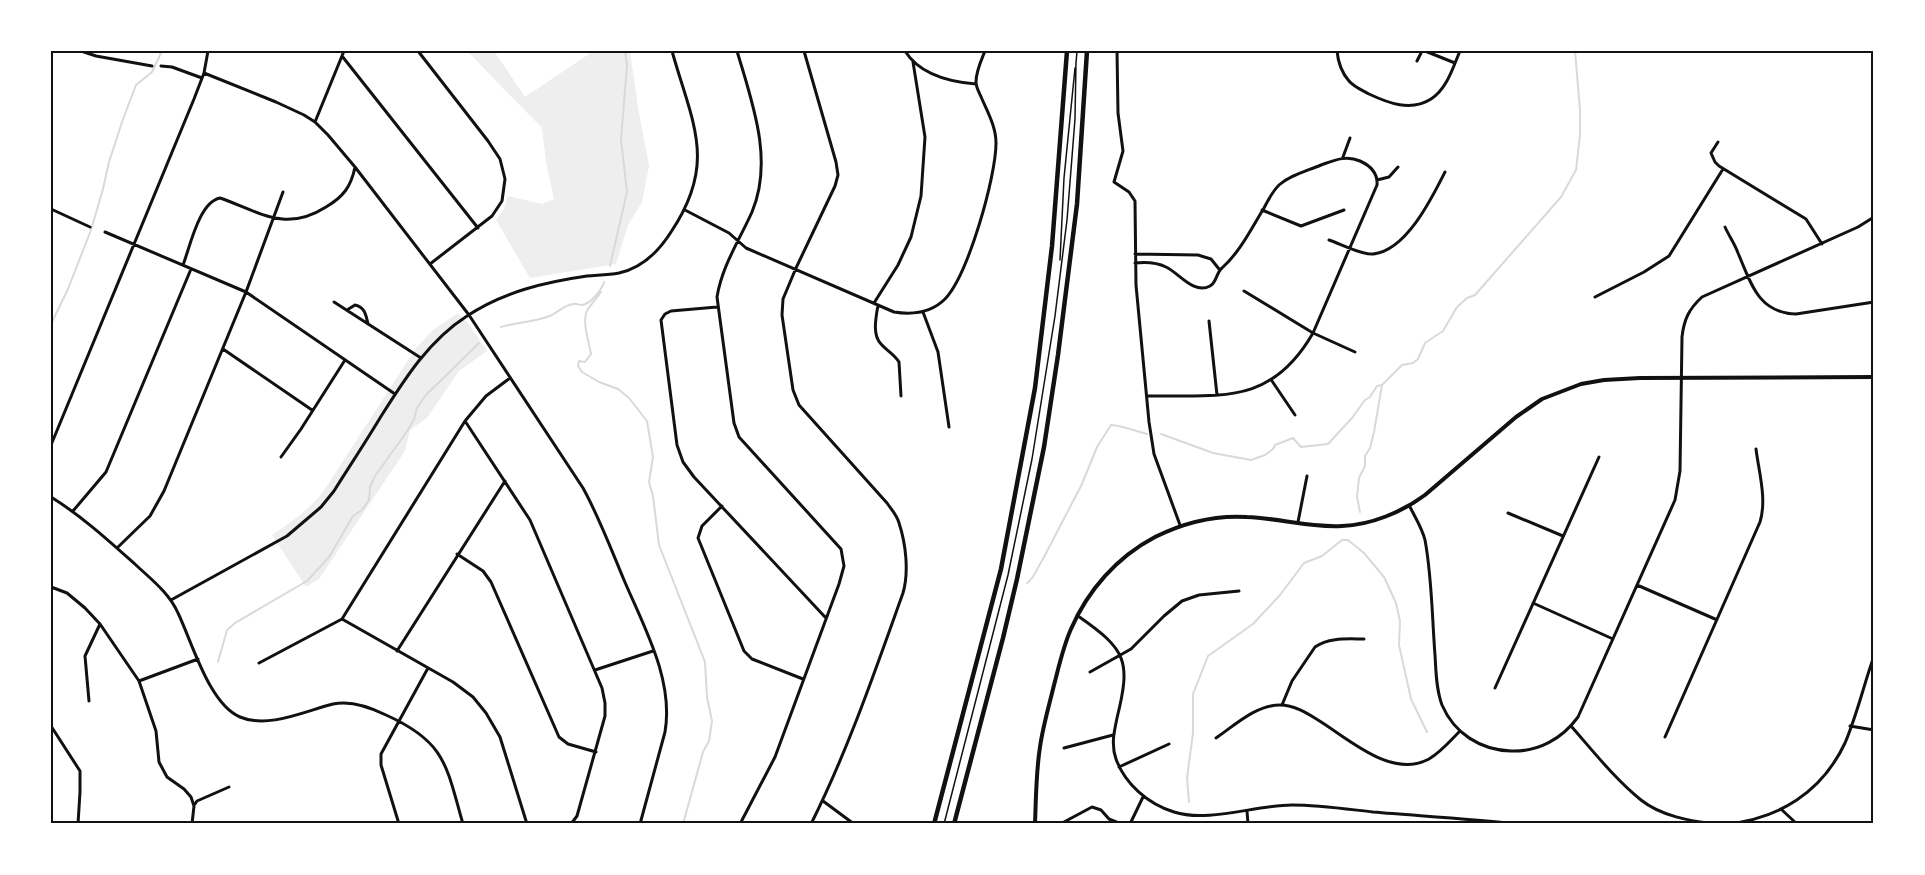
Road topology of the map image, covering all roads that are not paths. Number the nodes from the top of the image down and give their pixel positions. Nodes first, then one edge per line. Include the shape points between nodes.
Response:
1 (81, 51) edge
2 (208, 51) edge
3 (344, 51) edge
4 (418, 51) edge
5 (672, 51) edge
6 (737, 51) edge
7 (804, 51) edge
8 (905, 51) edge
9 (985, 51) edge
10 (1067, 51) edge
11 (1077, 51) edge
12 (1087, 51) edge
13 (1117, 51) edge
14 (1338, 51) edge
15 (1424, 51) edge
16 (1460, 51) edge
17 (342, 56) junction
18 (1417, 61) dead end
19 (913, 62) junction
20 (1076, 62) junction
21 (1455, 63) junction
22 (152, 66) dead end
23 (161, 66) dead end
24 (203, 75) junction
25 (976, 84) junction
26 (315, 122) junction
27 (1350, 138) dead end
28 (1718, 142) dead end
29 (1342, 157) junction
30 (1398, 166) dead end
31 (355, 167) junction
32 (1723, 169) junction
33 (1445, 172) dead end
34 (1377, 180) junction
35 (283, 192) dead end
36 (51, 209) edge
37 (685, 210) junction
38 (1262, 210) junction
39 (1344, 210) dead end
40 (1874, 217) edge
41 (274, 219) junction
42 (90, 227) dead end
43 (478, 228) junction
44 (1725, 228) dead end
45 (105, 232) dead end
46 (1329, 240) dead end
47 (737, 241) junction
48 (134, 244) junction
49 (1821, 244) junction
50 (1350, 247) junction
51 (1135, 254) junction
52 (1135, 263) junction
53 (430, 264) junction
54 (183, 265) junction
55 (1060, 267) junction
56 (795, 268) junction
57 (191, 269) junction
58 (1219, 269) junction
59 (1748, 276) junction
60 (1244, 291) dead end
61 (246, 292) junction
62 (1595, 297) dead end
63 (334, 302) dead end
64 (1874, 302) edge
65 (876, 304) junction
66 (717, 307) junction
67 (347, 310) junction
68 (923, 312) junction
69 (469, 315) junction
70 (1209, 321) dead end
71 (368, 324) junction
72 (1313, 333) junction
73 (223, 349) junction
74 (1355, 352) dead end
75 (420, 358) junction
76 (345, 360) junction
77 (511, 377) junction
78 (1874, 377) edge
79 (1681, 378) junction
80 (1272, 381) junction
81 (396, 394) junction
82 (1217, 395) junction
83 (901, 396) dead end
84 (1147, 396) junction
85 (312, 410) junction
86 (1295, 415) dead end
87 (465, 421) junction
88 (949, 426) dead end
89 (51, 445) edge
90 (1756, 449) dead end
91 (281, 457) dead end
92 (1599, 457) dead end
93 (1307, 476) dead end
94 (505, 481) junction
95 (51, 497) edge
96 (722, 506) junction
97 (1410, 507) junction
98 (73, 511) junction
99 (1508, 513) dead end
100 (1298, 522) junction
101 (1180, 525) junction
102 (1563, 536) junction
103 (117, 548) junction
104 (457, 554) junction
105 (1637, 585) junction
106 (51, 587) edge
107 (1239, 591) dead end
108 (171, 600) junction
109 (1533, 603) junction
110 (1078, 616) junction
111 (826, 618) junction
112 (342, 619) junction
113 (1716, 620) junction
114 (100, 624) junction
115 (1364, 639) dead end
116 (1613, 639) junction
117 (654, 650) junction
118 (397, 651) junction
119 (1874, 656) edge
120 (1120, 657) junction
121 (198, 659) junction
122 (259, 663) dead end
123 (428, 668) junction
124 (595, 670) junction
125 (1090, 672) dead end
126 (803, 679) junction
127 (139, 681) junction
128 (1495, 688) dead end
129 (89, 701) dead end
130 (1282, 705) junction
131 (399, 720) junction
132 (51, 726) edge
133 (1571, 726) junction
134 (1850, 726) junction
135 (1874, 730) edge
136 (1460, 731) junction
137 (1113, 735) junction
138 (1665, 736) dead end
139 (1216, 738) dead end
140 (1169, 744) dead end
141 (1064, 748) dead end
142 (596, 752) junction
143 (1119, 767) junction
144 (229, 787) dead end
145 (1143, 797) junction
146 (822, 801) junction
147 (194, 806) junction
148 (1247, 810) junction
149 (1782, 810) junction
150 (1064, 822) dead end
151 (1689, 823) edge
152 (78, 824) edge
153 (192, 824) edge
154 (399, 824) edge
155 (462, 824) edge
156 (527, 824) edge
157 (571, 824) edge
158 (640, 824) edge
159 (740, 824) edge
160 (811, 824) edge
161 (854, 824) edge
162 (934, 824) edge
163 (944, 824) edge
164 (954, 824) edge
165 (1035, 824) edge
166 (1121, 824) edge
167 (1130, 824) edge
168 (1248, 824) edge
169 (1519, 824) edge
170 (1715, 824) edge
171 (1726, 824) edge
172 (1797, 824) edge

1 - 22 street
2 - 24 street
3 - 17 street
4 - 43 street via 488,141 504,168 502,201
5 - 37 street via 696,135 697,177
6 - 47 street via 758,127 761,153 756,199
7 - 56 street via 838,175
8 - 19 street
9 - 25 street
10 - 162 main road via 1052,246 1035,388 1001,569
11 - 20 lane
12 - 164 main road via 1077,204 1044,447 1008,619
13 - 51 street via 1123,151 1114,182 1135,201
14 - 21 street via 1344,74 1356,87 1403,106 1432,99 1444,86
15 - 18 street
15 - 21 street
16 - 21 street
17 - 26 street
17 - 43 street
19 - 25 street via 939,77
19 - 65 street via 925,137 921,196 914,228
20 - 55 lane
20 - 55 lane via 1072,177
23 - 24 street
24 - 26 street via 276,102
24 - 48 street
25 - 68 street via 996,139 988,189 975,239 961,272 945,298
26 - 31 street
27 - 29 street
28 - 32 street via 1712,153
29 - 34 street via 1367,164
29 - 38 street via 1284,181
30 - 34 street via 1389,177
31 - 41 street via 348,189 335,201 309,217
31 - 53 street
32 - 49 street via 1806,219
32 - 62 street via 1669,255
33 - 50 street via 1426,207 1394,245 1372,254
34 - 50 street
35 - 41 street
36 - 42 street
37 - 47 street
37 - 69 street via 653,255 629,270 530,287
38 - 39 street via 1305,226
38 - 58 street via 1233,257
40 - 49 street
41 - 54 street via 215,199 204,209
41 - 61 street
43 - 53 street
44 - 59 street
45 - 48 street
46 - 50 street
47 - 56 street
47 - 66 street via 721,279
48 - 54 street
48 - 89 street
49 - 59 street
50 - 72 street
51 - 52 street
51 - 58 street via 1207,256
52 - 58 street via 1166,266 1188,283 1204,288 1213,284
52 - 84 street
53 - 69 street
54 - 57 street
55 - 163 lane via 1042,405 1017,537
56 - 65 street
56 - 146 street via 782,309 796,400 893,510 900,528 906,576 859,712
57 - 61 street
57 - 98 street via 106,472
59 - 64 street via 1765,304 1785,313
59 - 79 street via 1702,297 1689,310 1683,327
60 - 72 street
61 - 73 street
61 - 76 street
63 - 67 street
65 - 68 street via 905,314
65 - 83 street via 877,338 899,362
66 - 96 street via 671,311 661,322 679,455
66 - 111 street via 739,437 843,553 844,566
67 - 71 street
67 - 71 street via 361,306
68 - 88 street via 938,352
69 - 75 street
69 - 77 street
70 - 82 street
71 - 75 street
72 - 74 street
72 - 80 street via 1297,358
73 - 85 street
73 - 103 street via 158,502 150,516
75 - 81 street
76 - 81 street
76 - 85 street
77 - 87 street via 486,396
77 - 117 street via 591,504
78 - 79 street
79 - 97 street via 1604,380 1556,393 1516,417
79 - 105 street via 1678,490
80 - 82 street via 1245,391
80 - 86 street
81 - 108 street via 334,491 306,522
82 - 84 street
84 - 101 street via 1154,454
85 - 91 street
87 - 94 street
87 - 112 street
90 - 113 street via 1762,516
92 - 102 street
93 - 100 street
94 - 104 street
94 - 124 street via 530,520
95 - 98 street
96 - 111 street
96 - 126 street via 702,526 698,538 744,651
97 - 100 street via 1351,525
97 - 136 street via 1422,530 1426,549 1439,695
98 - 103 street
99 - 102 street
100 - 101 street via 1236,517
101 - 110 street via 1123,558 1092,592
102 - 109 street
103 - 108 street
104 - 118 street
104 - 142 street via 491,582 559,737 568,744
105 - 113 street
105 - 116 street
106 - 114 street via 77,601
107 - 120 street via 1182,601
108 - 121 street
109 - 116 street
109 - 128 street
110 - 120 street via 1102,634
110 - 165 street via 1062,652 1043,732
111 - 126 street
112 - 118 street
112 - 122 street
113 - 138 street
114 - 127 street
114 - 129 street via 85,656
115 - 130 street via 1332,640 1315,647 1292,681
116 - 133 street
117 - 124 street
117 - 158 street via 664,683 668,717
118 - 123 street
119 - 134 street
120 - 125 street
120 - 137 street via 1125,681
121 - 127 street
121 - 131 street via 215,696 240,717 256,721 278,719 337,703 364,706
123 - 131 street
123 - 156 street via 473,697 486,713 500,737
124 - 142 street via 606,706
126 - 159 street via 775,757
127 - 147 street via 156,731 159,762 167,777 188,792
130 - 136 street via 1308,713 1392,763 1416,764 1430,758
130 - 139 street via 1253,713
131 - 154 street via 382,750 381,765
131 - 155 street via 427,738 438,752 446,766
132 - 152 street via 80,771
133 - 136 street via 1544,745 1518,751 1478,744
133 - 151 street via 1642,801
134 - 135 street
134 - 149 street via 1836,759 1819,782
137 - 141 street
137 - 143 street
140 - 143 street
142 - 157 street via 577,816
143 - 145 street
144 - 147 street
145 - 148 street via 1184,814
145 - 167 street
146 - 160 street
146 - 161 street
147 - 153 street
148 - 168 street
148 - 169 street via 1300,806
149 - 171 street
149 - 172 street
150 - 166 street via 1092,807
151 - 170 street

